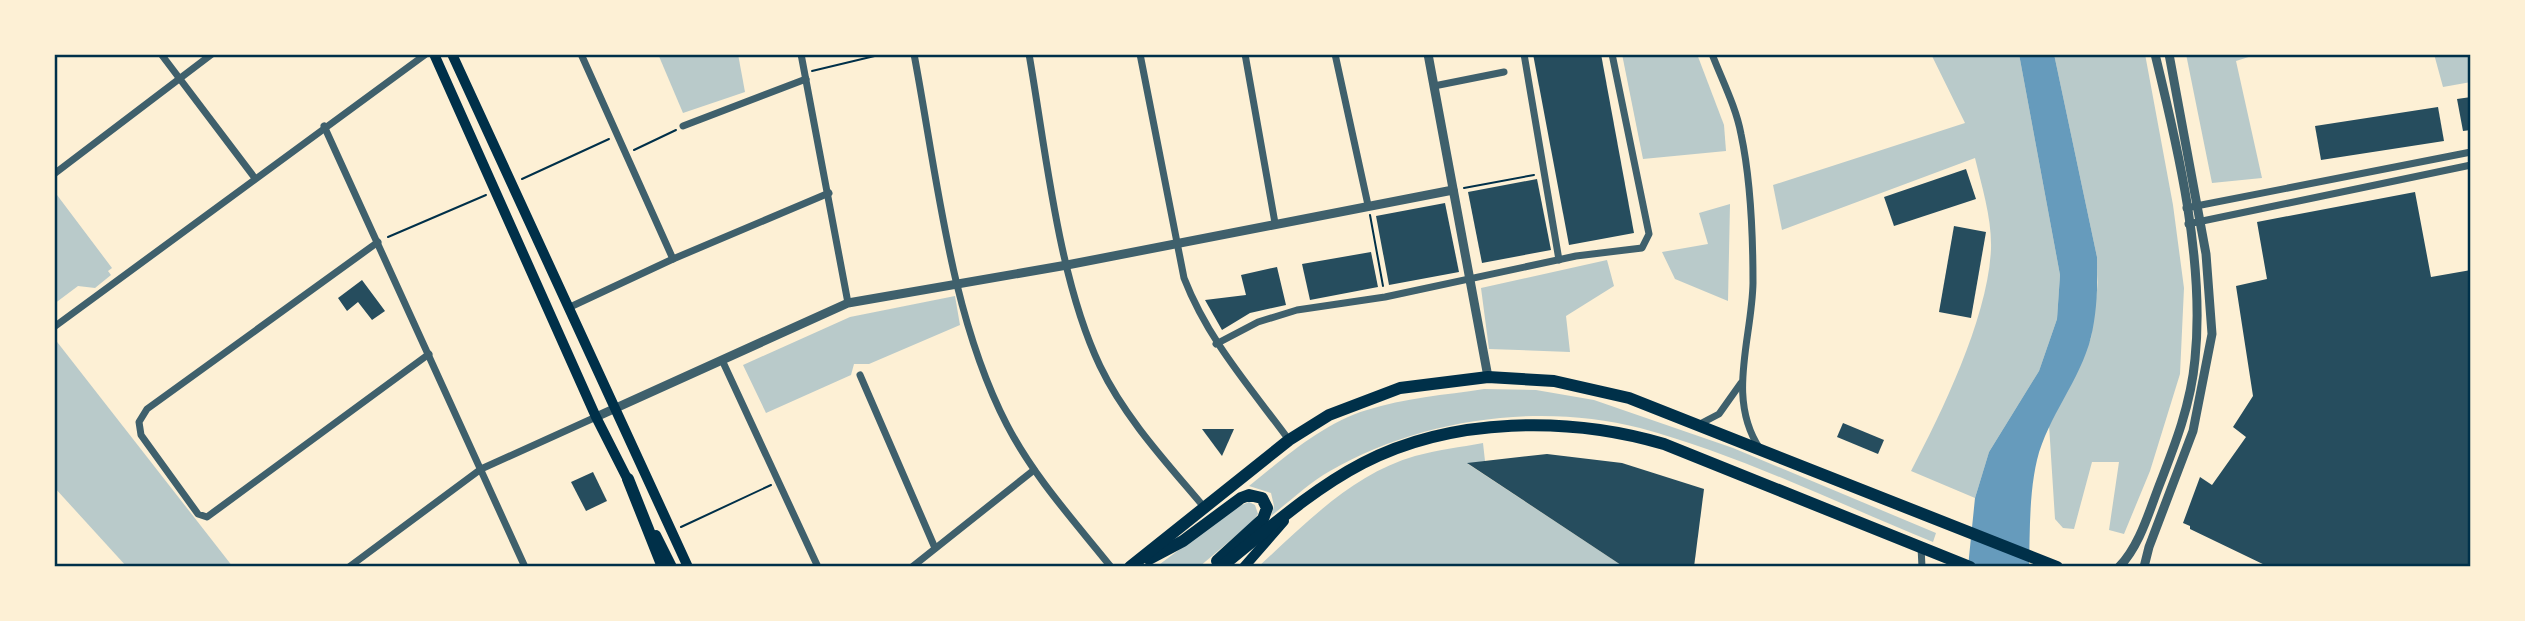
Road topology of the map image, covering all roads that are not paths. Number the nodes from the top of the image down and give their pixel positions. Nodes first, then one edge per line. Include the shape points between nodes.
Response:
1 (161, 54) edge
2 (212, 54) edge
3 (426, 54) edge
4 (434, 54) edge
5 (452, 54) edge
6 (581, 54) edge
7 (801, 54) edge
8 (914, 54) edge
9 (1029, 54) edge
10 (1140, 54) edge
11 (1245, 54) edge
12 (1335, 54) edge
13 (1428, 54) edge
14 (1524, 54) edge
15 (1612, 54) edge
16 (1712, 54) edge
17 (2155, 54) edge
18 (2169, 54) edge
19 (1504, 72) dead end
20 (805, 76) junction
21 (179, 79) junction
22 (1434, 86) junction
23 (324, 126) junction
24 (683, 126) road end
25 (2471, 152) edge
26 (2471, 165) edge
27 (54, 174) edge
28 (254, 177) junction
29 (1453, 190) junction
30 (829, 193) junction
31 (1368, 205) junction
32 (2198, 206) junction
33 (2186, 208) junction
34 (2201, 221) junction
35 (1275, 223) junction
36 (2188, 224) junction
37 (378, 242) junction
38 (1176, 242) junction
39 (673, 259) junction
40 (1559, 260) junction
41 (1067, 265) junction
42 (1470, 280) junction
43 (957, 283) junction
44 (848, 303) junction
45 (568, 308) junction
46 (54, 327) edge
47 (1216, 344) junction
48 (429, 354) junction
49 (722, 360) junction
50 (860, 375) dead end
51 (1488, 377) junction
52 (1741, 382) junction
53 (614, 409) junction
54 (596, 417) junction
55 (1698, 425) junction
56 (1289, 440) junction
57 (1760, 449) junction
58 (481, 469) junction
59 (1034, 470) junction
60 (628, 480) junction
61 (1204, 507) junction
62 (1295, 508) junction
63 (1920, 546) junction
64 (935, 548) junction
65 (2055, 566) edge
66 (349, 567) edge
67 (525, 567) edge
68 (663, 567) edge
69 (672, 567) edge
70 (688, 567) edge
71 (818, 567) edge
72 (912, 567) edge
73 (1111, 567) edge
74 (1130, 567) edge
75 (1135, 567) edge
76 (1212, 567) edge
77 (1221, 567) edge
78 (1244, 567) edge
79 (1922, 567) edge
80 (1970, 567) edge
81 (2119, 567) edge
82 (2144, 567) edge

1 - 21 street
2 - 21 street
3 - 23 street
4 - 54 main road
5 - 45 main road
6 - 39 street
7 - 20 street
8 - 43 street
9 - 41 street
10 - 38 street
11 - 35 street
12 - 31 street
13 - 22 street
14 - 40 street
15 - 40 street via 1647,242 1639,248
16 - 52 street via 1741,132 1745,161 1753,285
17 - 33 street
18 - 32 street
19 - 22 street
20 - 24 street
20 - 30 street
21 - 27 street
21 - 28 street
22 - 29 street
23 - 28 street
23 - 37 street
25 - 32 street
26 - 34 street
28 - 46 street
29 - 31 street
29 - 42 street
30 - 39 street
30 - 44 street
31 - 35 street
32 - 33 street
32 - 34 street
33 - 36 street
34 - 36 street
34 - 82 street via 2211,304 2210,353 2193,431
35 - 38 street
36 - 81 street via 2197,315 2192,385 2180,433 2149,514
37 - 48 street
37 - 48 street via 147,409 139,422 141,435 198,514 207,517
38 - 41 street
38 - 47 street via 1197,312
39 - 45 street
40 - 42 street
41 - 43 street
41 - 61 street via 1085,330 1121,403
42 - 47 street via 1297,310 1258,322
42 - 51 street
43 - 44 street
43 - 59 street via 993,397
44 - 49 street
45 - 53 main road
47 - 56 street
48 - 58 street
49 - 53 street
49 - 71 street
50 - 64 street
51 - 55 highway via 1590,387
51 - 56 highway via 1424,384 1370,397
52 - 55 street via 1719,414
52 - 57 street via 1746,424
53 - 54 street
53 - 70 main road
54 - 58 street
54 - 60 main road
55 - 57 highway
56 - 61 highway
57 - 65 highway
58 - 66 street
58 - 67 street
59 - 64 street
59 - 73 street
60 - 68 highway
60 - 69 main road
61 - 74 highway
62 - 63 highway via 1362,463 1426,440 1510,427 1587,427 1664,444
62 - 77 highway
62 - 78 main road
63 - 79 street
63 - 80 highway
64 - 72 street
75 - 76 highway via 1183,541 1241,498 1262,498 1267,508 1263,520

